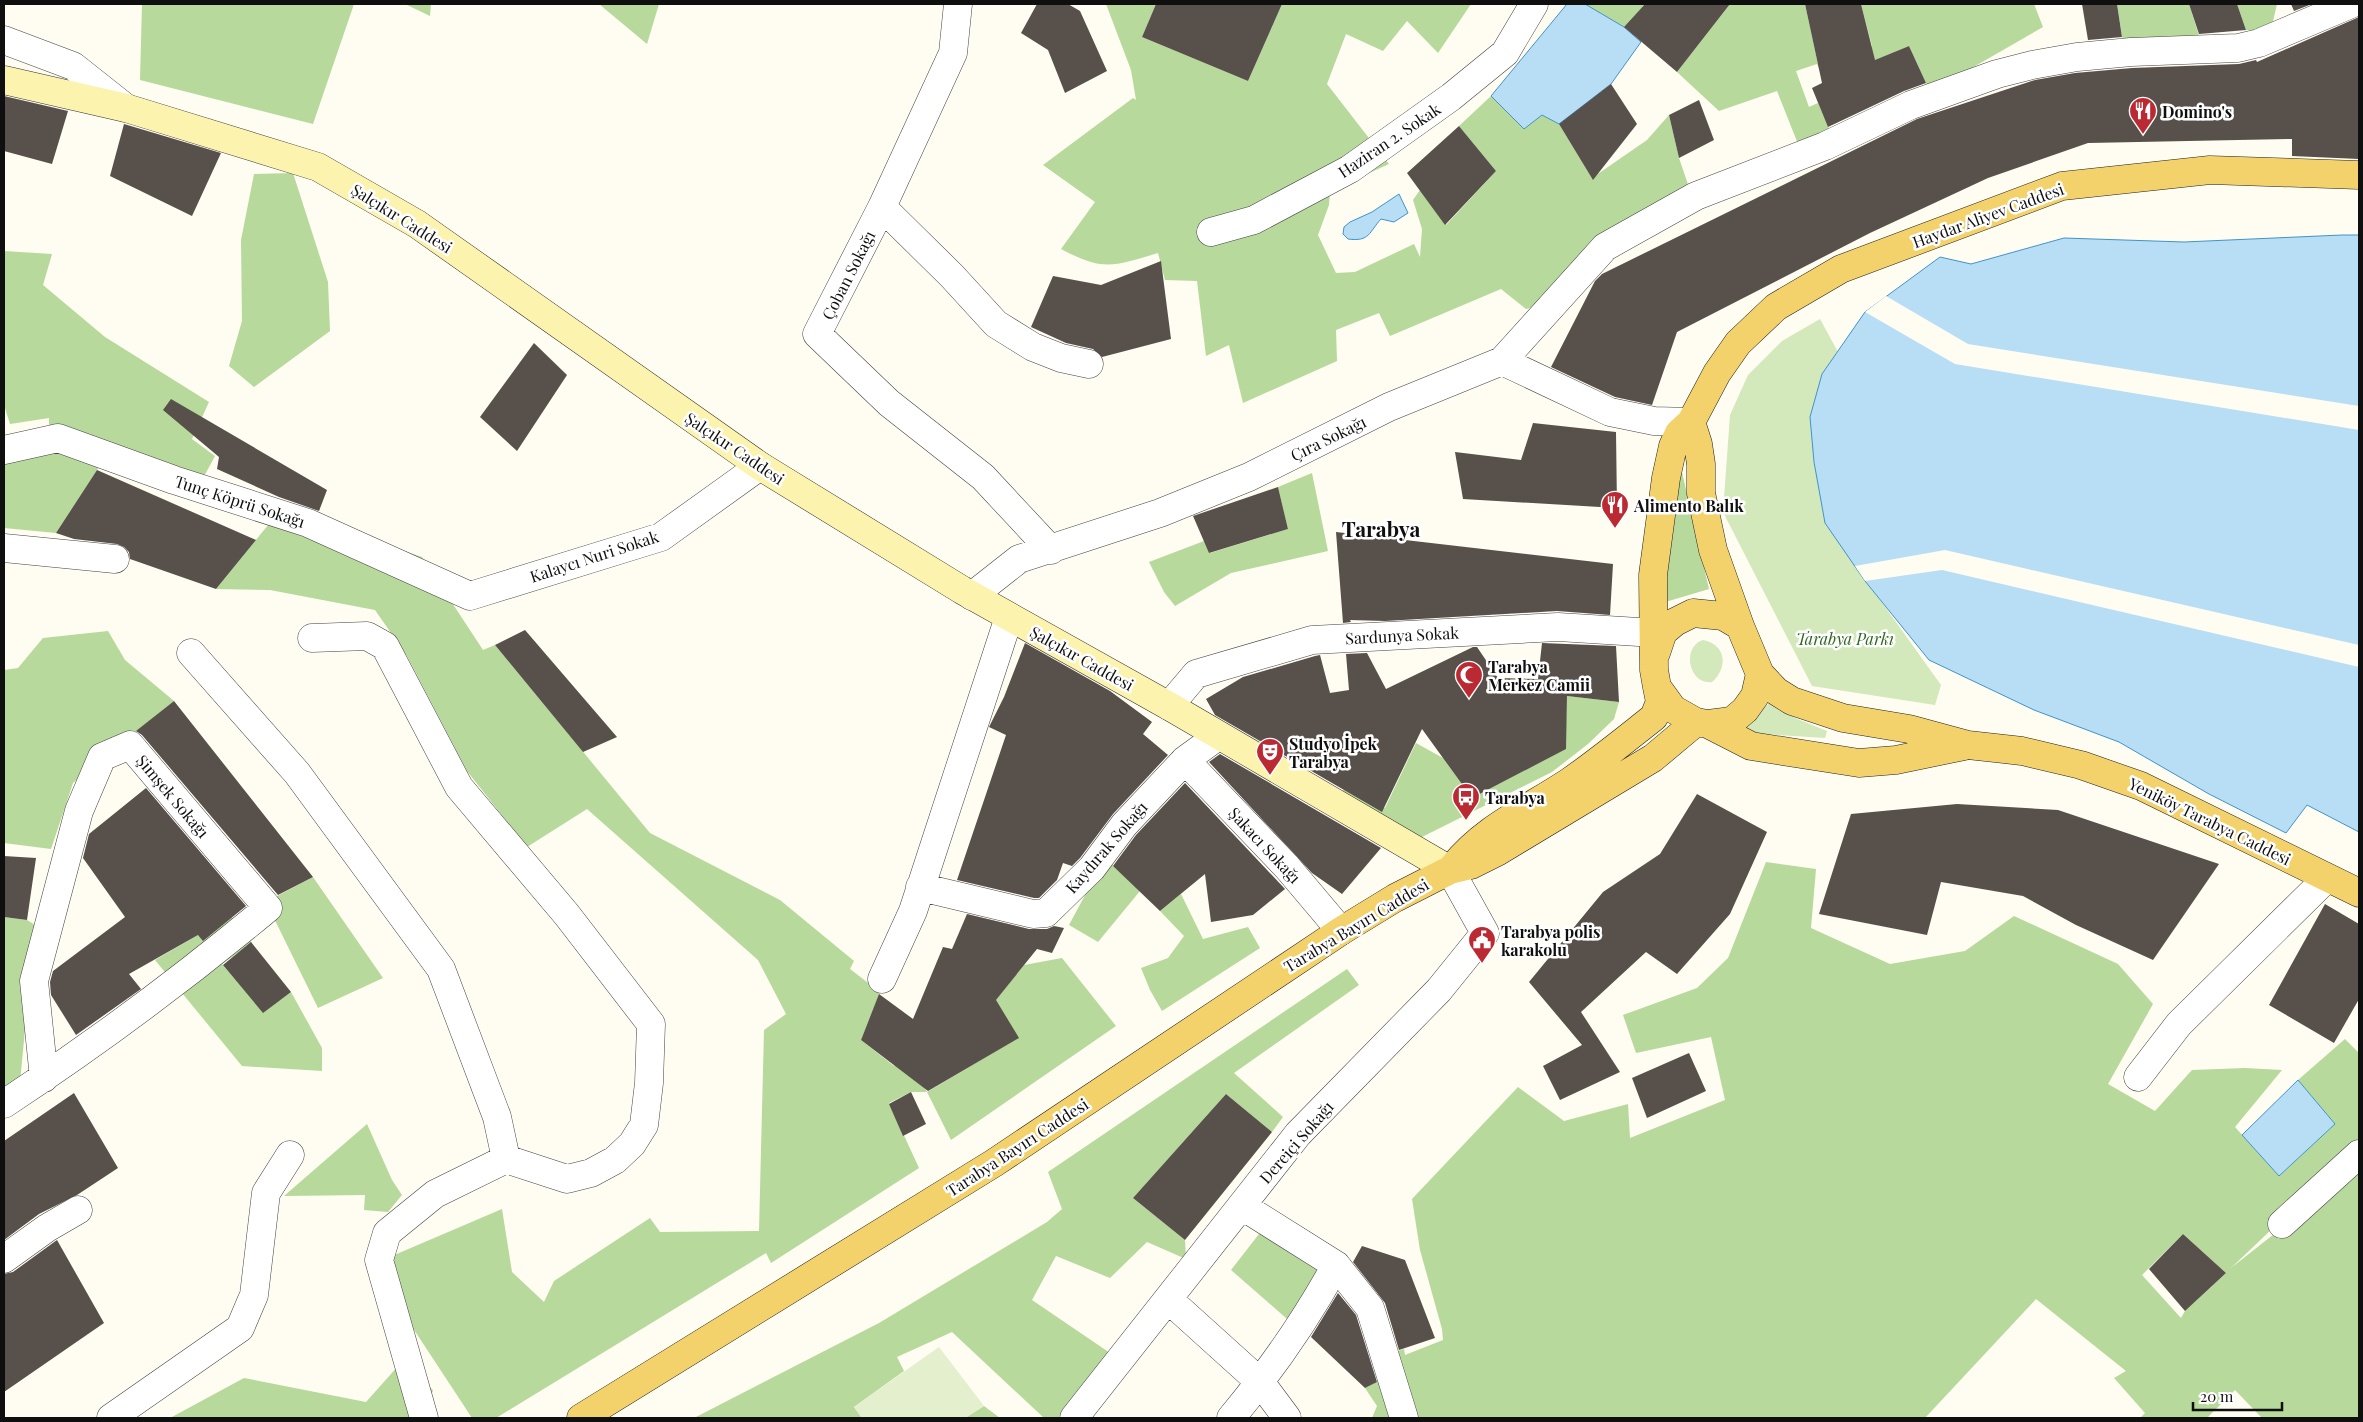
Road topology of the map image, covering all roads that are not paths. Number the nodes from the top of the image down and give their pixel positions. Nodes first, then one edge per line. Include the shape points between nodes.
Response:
1 (958, 4) edge
2 (1534, 4) edge
3 (2351, 4) edge
4 (4, 40) edge
5 (4, 80) edge
6 (126, 108) junction
7 (2359, 175) edge
8 (882, 207) junction
9 (1211, 232) dead end
10 (1502, 361) junction
11 (1090, 364) dead end
12 (1691, 422) junction
13 (4, 450) edge
14 (760, 466) junction
15 (4, 548) edge
16 (1050, 550) junction
17 (115, 560) dead end
18 (470, 596) joint
19 (972, 596) junction
20 (1009, 617) junction
21 (1740, 626) junction
22 (312, 638) dead end
23 (1655, 643) junction
24 (191, 654) dead end
25 (1760, 674) junction
26 (1658, 687) junction
27 (1169, 706) junction
28 (1702, 723) junction
29 (1218, 736) junction
30 (1968, 745) junction
31 (1185, 760) junction
32 (1450, 870) junction
33 (2327, 878) junction
34 (920, 887) junction
35 (2359, 893) edge
36 (1341, 932) junction
37 (882, 979) dead end
38 (2138, 1077) dead end
39 (44, 1078) junction
40 (4, 1104) edge
41 (290, 1154) dead end
42 (2359, 1154) edge
43 (506, 1159) junction
44 (1242, 1206) junction
45 (78, 1210) dead end
46 (2282, 1224) dead end
47 (4, 1259) edge
48 (1336, 1265) junction
49 (1168, 1300) junction
50 (1261, 1383) junction
51 (110, 1418) edge
52 (424, 1418) edge
53 (581, 1418) edge
54 (1074, 1418) edge
55 (1231, 1418) edge
56 (1287, 1418) edge
57 (1404, 1418) edge

1 - 8 street, Çoban Sokağı via 953,53
2 - 9 street, Haziran 2. Sokak via 1505,54 1451,98 1350,169 1254,220
3 - 10 street via 2259,43 2238,48 2131,52 2050,62 1997,74 1911,105 1825,146 1696,196 1605,247
4 - 6 street via 73,66
5 - 6 main road, Şalçıkır Caddesi
6 - 14 main road, Şalçıkır Caddesi via 318,167 418,224
7 - 12 main road, Haydar Aliyev Caddesi via 2210,170 2062,186 1978,217 1841,269 1776,307 1738,343 1717,372
8 - 11 street via 996,324 1033,347 1061,358
8 - 16 street, Çoban Sokağı via 817,334 889,403 983,477
10 - 12 street via 1610,412 1654,422
10 - 16 street, Çıra Sokağı via 1389,407 1249,477 1160,514
12 - 21 main road via 1701,464 1704,515
12 - 23 main road, Haydar Aliyev Caddesi via 1679,433 1666,478 1653,575
13 - 18 street, Tunç Köprü Sokağı via 58,438 308,523
14 - 18 street, Kalaycı Nuri Sokak via 660,537
14 - 19 main road, Şalçıkır Caddesi
15 - 17 street
16 - 19 street, Çıra Sokağı via 1019,560
19 - 20 main road, Şalçıkır Caddesi
20 - 27 main road, Şalçıkır Caddesi
20 - 34 street
21 - 23 main road via 1722,616 1693,613 1675,622
21 - 25 main road
22 - 43 street via 367,636 385,646 459,786 567,915 651,1024 644,1125 632,1144 615,1160 591,1173 567,1179
23 - 26 main road via 1654,670
23 - 27 street, Sardunya Sokak via 1558,627 1312,640 1196,674
24 - 43 street via 297,773 441,969 498,1117
25 - 28 main road via 1755,696 1732,721
25 - 30 main road via 1792,702 1843,718 1909,729
26 - 28 main road via 1673,709
26 - 32 main road, Tarabya Bayırı Caddesi via 1660,702 1654,717 1570,781 1488,831
27 - 29 main road, Şalçıkır Caddesi
28 - 30 main road via 1751,746 1859,763 1896,760
28 - 32 main road, Tarabya Bayırı Caddesi via 1653,758 1497,852 1471,865
29 - 31 street, Kaydırak Sokağı
29 - 32 main road, Şalçıkır Caddesi
30 - 33 main road, Yeniköy Tarabya Caddesi via 2022,751 2081,765 2141,786
31 - 34 street, Kaydırak Sokağı via 1124,825 1092,868 1046,913 1033,914
31 - 36 street, Şakacı Sokağı via 1287,867
32 - 36 main road, Tarabya Bayırı Caddesi via 1395,898
32 - 44 street, Dereiçi Sokağı via 1485,933 1440,990 1298,1134
33 - 35 main road, Yeniköy Tarabya Caddesi
33 - 38 street via 2179,1024
34 - 37 street via 913,911
36 - 53 main road, Tarabya Bayırı Caddesi via 994,1163
39 - 39 street, Şimşek Sokağı via 199,966 268,908 130,746 102,757 79,811 34,981
39 - 40 street, Şimşek Sokağı
41 - 51 street via 266,1193 254,1295 240,1328
42 - 46 street
43 - 52 street via 435,1194 387,1233 379,1260
44 - 48 street
44 - 49 street, Dereiçi Sokağı
45 - 47 street
48 - 50 street via 1311,1310
48 - 57 street via 1370,1308
49 - 50 street
49 - 54 street, Dereiçi Sokağı
50 - 55 street
50 - 56 street

